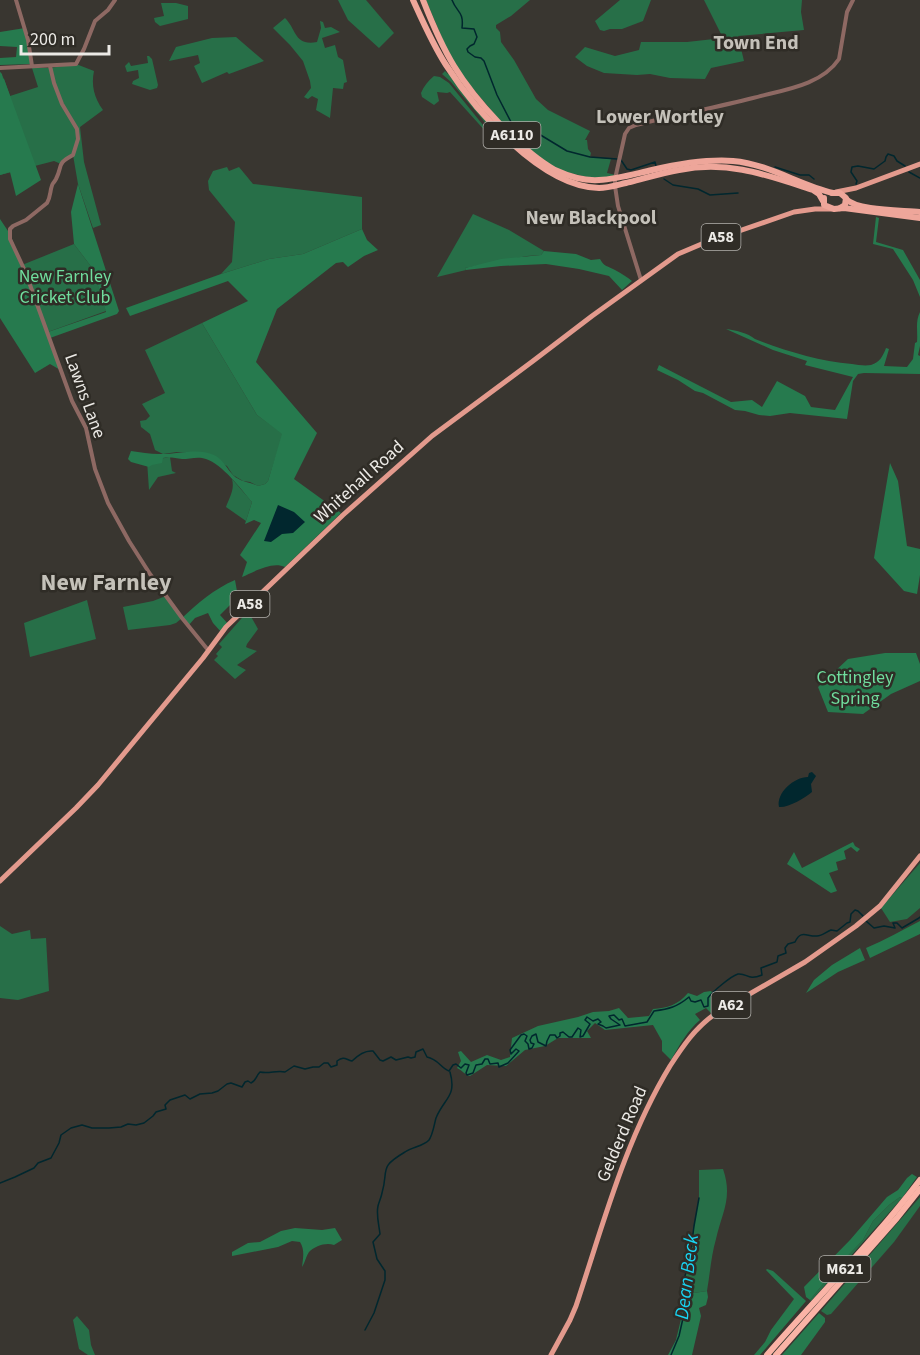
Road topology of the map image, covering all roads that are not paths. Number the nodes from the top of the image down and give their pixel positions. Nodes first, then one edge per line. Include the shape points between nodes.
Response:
1 (16, 0) edge
2 (115, 0) edge
3 (413, 0) edge
4 (423, 0) edge
5 (853, 0) edge
6 (448, 56) junction
7 (32, 66) junction
8 (50, 66) junction
9 (447, 66) junction
10 (0, 68) edge
11 (920, 164) edge
12 (765, 168) junction
13 (617, 169) junction
14 (625, 180) junction
15 (787, 181) junction
16 (615, 182) junction
17 (856, 188) junction
18 (835, 192) junction
19 (846, 199) junction
20 (823, 201) junction
21 (837, 208) junction
22 (815, 209) junction
23 (920, 212) edge
24 (920, 218) edge
25 (641, 280) junction
26 (208, 650) junction
27 (920, 856) edge
28 (0, 881) edge
29 (920, 1180) edge
30 (920, 1189) edge
31 (551, 1355) edge
32 (767, 1355) edge
33 (776, 1355) edge

1 - 7 street
2 - 8 street via 95,21 76,64
3 - 9 highway, A6110
4 - 6 highway, A6110
5 - 13 street via 847,12 839,59 820,77 774,93 636,124 624,137
6 - 9 highway
6 - 16 highway, A6110 via 476,97 534,155 576,178
7 - 8 street
7 - 10 street
8 - 26 street, Lawns Lane via 78,139 73,154 60,164 47,203 10,229 12,244 86,428 108,503 150,574
9 - 16 highway, A6110 via 506,138 552,174 599,188
11 - 17 main road
12 - 14 highway via 736,161 697,162
12 - 15 highway
12 - 18 highway
13 - 14 street
13 - 16 street
14 - 15 highway via 716,166
14 - 16 highway, A6110
15 - 20 highway via 813,190
16 - 25 street via 618,206
17 - 18 main road
17 - 19 main road
18 - 19 highway
18 - 20 highway via 827,194
19 - 21 highway via 845,205
19 - 23 highway via 864,207
20 - 21 highway via 826,206
20 - 22 main road
21 - 22 main road, Whitehall Road / A58
21 - 24 highway
22 - 25 main road, Whitehall Road / A58 via 794,212 696,246
25 - 26 main road, Whitehall Road / A58 via 432,436 343,515 229,624
26 - 28 main road, Whitehall Road / A58 via 98,785
27 - 31 main road, Gelderd Road / A62 via 880,906 856,926 806,962 705,1021 687,1040 642,1119 576,1306
29 - 32 highway, M621
30 - 33 highway, M621

